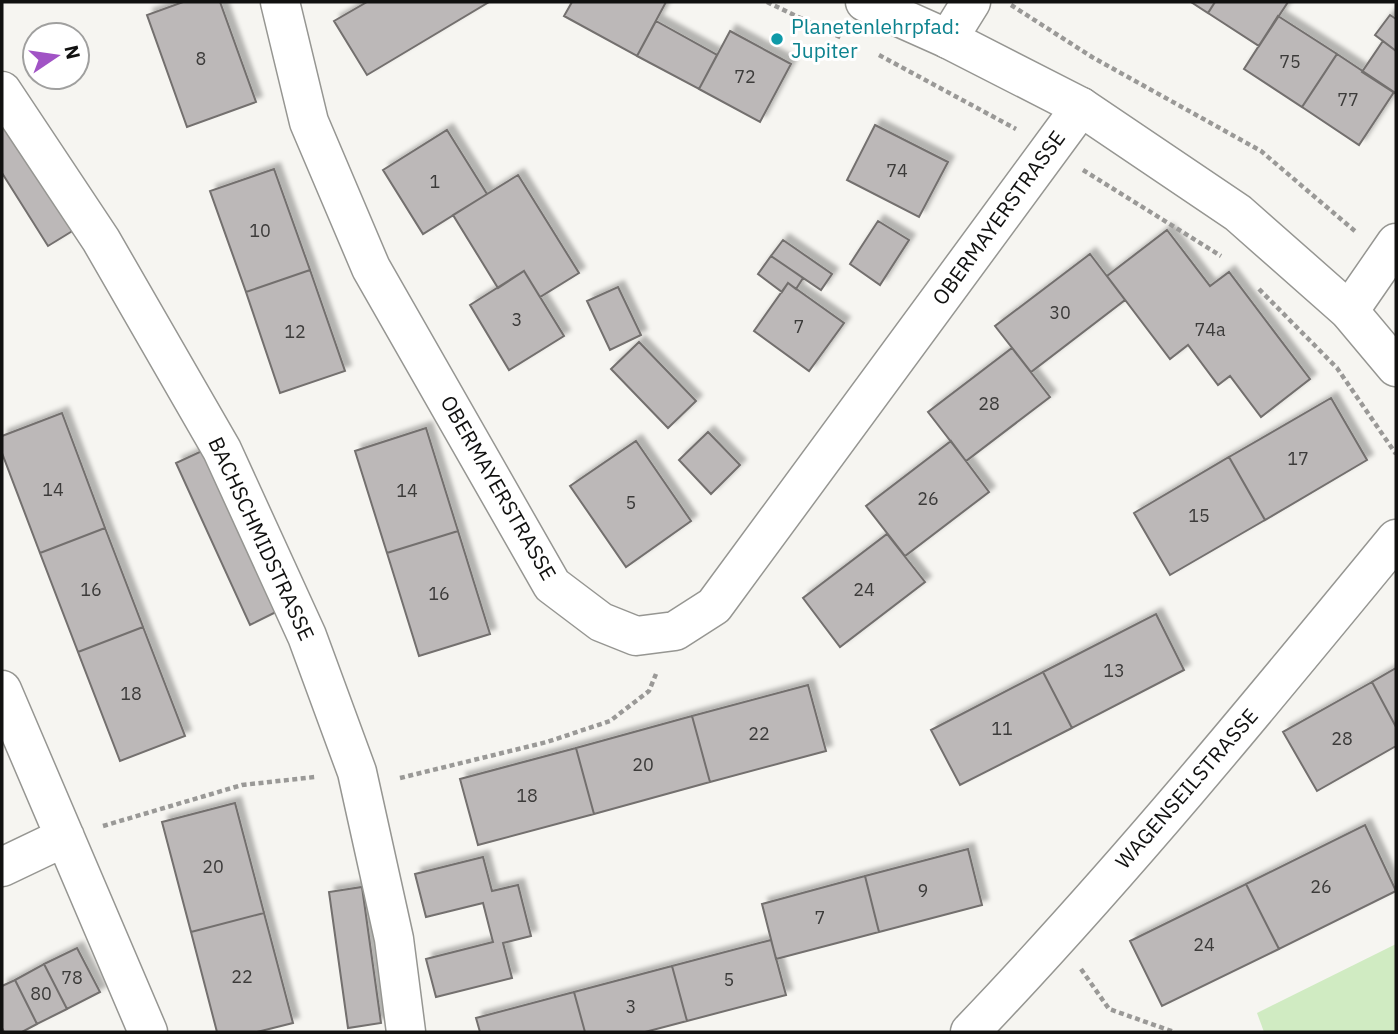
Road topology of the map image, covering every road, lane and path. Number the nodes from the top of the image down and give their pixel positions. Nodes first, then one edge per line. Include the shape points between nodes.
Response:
1 (280, 2) edge
2 (768, 2) edge
3 (865, 2) edge
4 (971, 2) edge
5 (1005, 2) edge
6 (948, 39) junction
7 (852, 43) dead end
8 (877, 55) dead end
9 (2, 91) edge
10 (1081, 107) junction
11 (1050, 149) junction
12 (1392, 251) edge
13 (1222, 256) dead end
14 (1252, 282) dead end
15 (1349, 311) junction
16 (1396, 367) edge
17 (1396, 454) edge
18 (1396, 539) edge
19 (2, 690) edge
20 (65, 837) junction
21 (2, 867) edge
22 (1058, 936) junction
23 (148, 1032) edge
24 (407, 1032) edge
25 (970, 1032) edge
26 (1174, 1032) edge

1 - 11 street, OBERMAYERSTRASSE via 309,122 371,268 552,585 601,622 636,636 675,631 714,606
2 - 7 path
3 - 6 street
4 - 6 street
5 - 12 path via 1092,57 1261,151
6 - 10 street
8 - 11 path
9 - 24 street, BACHSCHMIDSTRASSE via 101,240 222,450 307,636 357,772 394,940
10 - 11 street, OBERMAYERSTRASSE
10 - 15 street via 1238,213
11 - 13 path
12 - 15 street
14 - 17 path via 1337,368
15 - 16 street
18 - 22 street, WAGENSEILSTRASSE via 1254,712
19 - 20 street
20 - 21 street
20 - 23 street
22 - 25 street, WAGENSEILSTRASSE
22 - 26 path via 1109,1009

